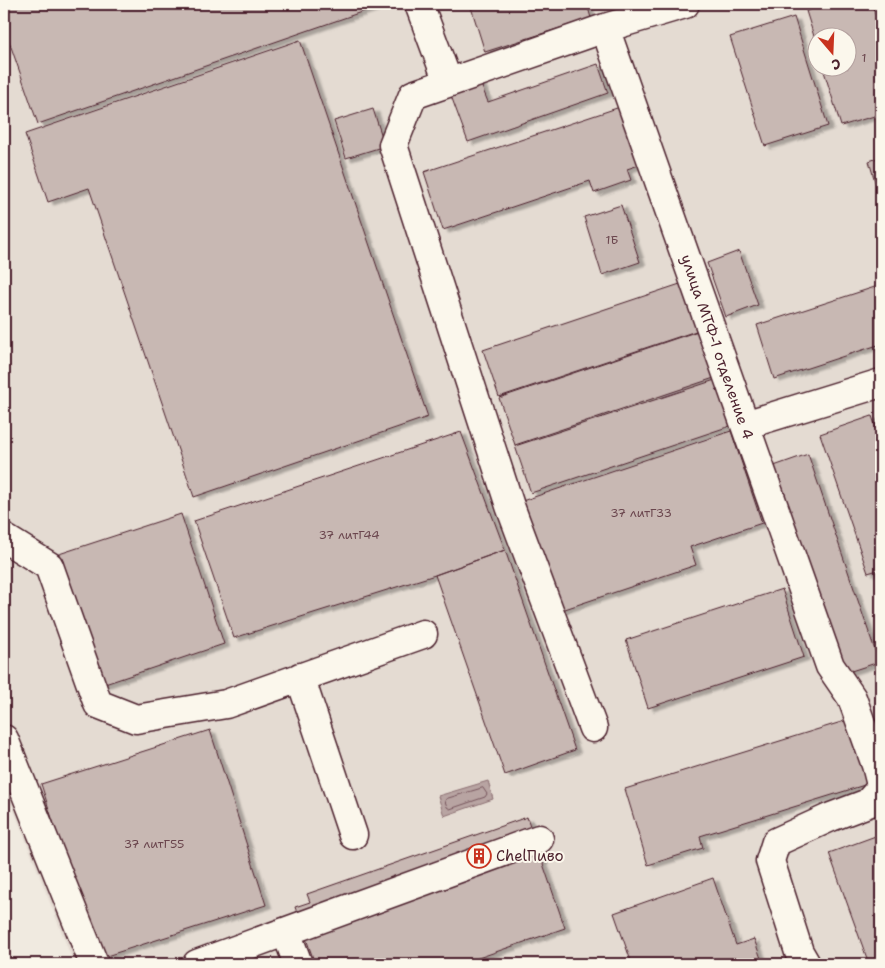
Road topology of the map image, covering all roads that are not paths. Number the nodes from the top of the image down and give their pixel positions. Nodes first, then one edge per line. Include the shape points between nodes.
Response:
1 (419, 4) edge
2 (685, 4) edge
3 (613, 18) edge
4 (448, 82) junction
5 (881, 383) edge
6 (745, 426) junction
7 (4, 538) edge
8 (423, 634) dead end
9 (300, 677) junction
10 (593, 728) dead end
11 (4, 739) edge
12 (881, 786) edge
13 (353, 835) dead end
14 (539, 839) dead end
15 (286, 932) junction
16 (94, 964) edge
17 (198, 964) edge
18 (298, 964) edge
19 (806, 964) edge

1 - 4 street
2 - 3 street
3 - 4 street
3 - 6 street, улица МТФ-1 отделение 4
4 - 10 street via 413,95 393,144 510,506
5 - 6 street
6 - 12 street, улица МТФ-1 отделение 4 via 830,666 852,698
7 - 9 street via 49,566 98,704 136,719 226,704
8 - 9 street
9 - 13 street
11 - 16 street
12 - 19 street via 868,803 776,842 770,860 799,952
14 - 15 street
15 - 17 street
15 - 18 street

